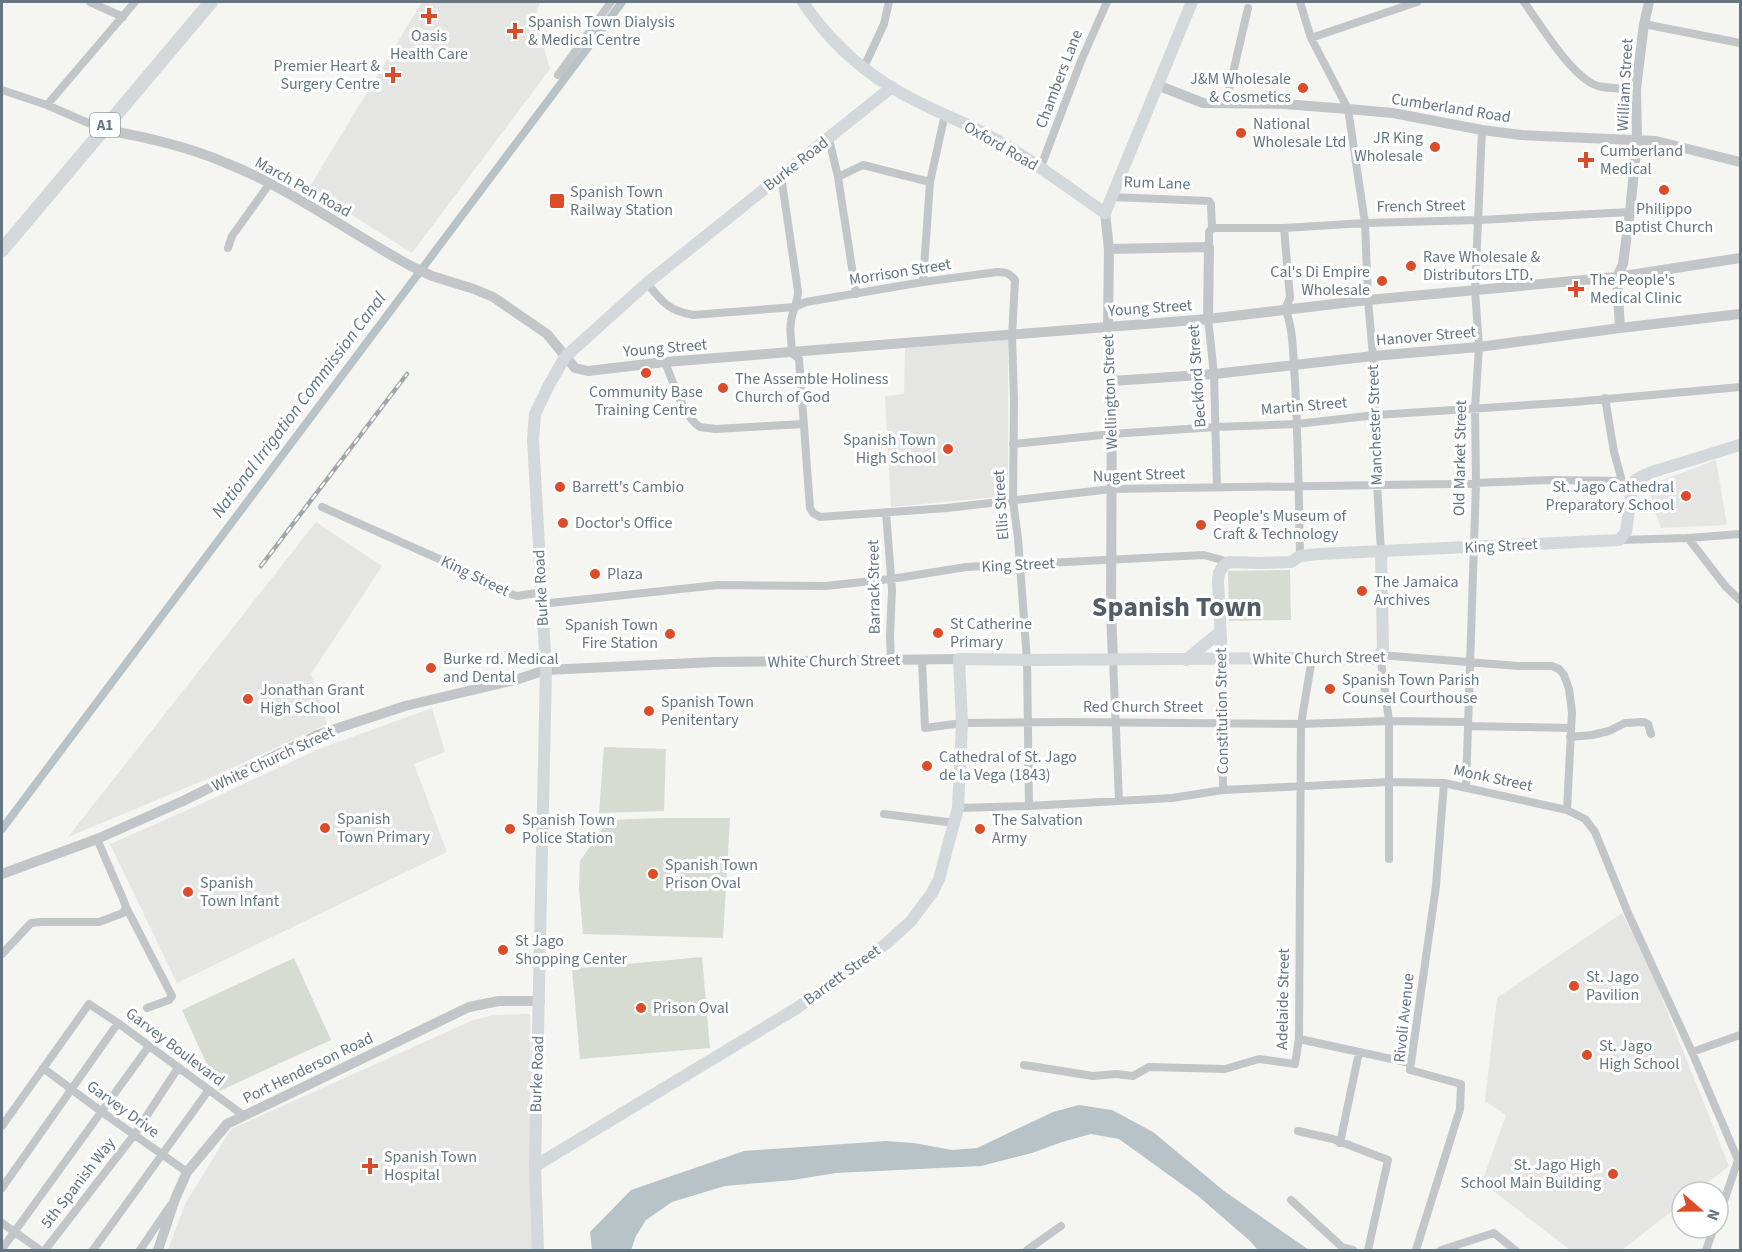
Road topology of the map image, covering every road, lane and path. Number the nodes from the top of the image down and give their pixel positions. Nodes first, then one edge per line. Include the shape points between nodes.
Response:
1 (90, 2) edge
2 (135, 2) edge
3 (211, 2) edge
4 (611, 2) edge
5 (803, 2) edge
6 (889, 2) edge
7 (1107, 2) edge
8 (1192, 2) edge
9 (1299, 2) edge
10 (1417, 2) edge
11 (1524, 2) edge
12 (1649, 2) edge
13 (1248, 8) dead end
14 (123, 17) junction
15 (1644, 24) junction
16 (1311, 38) junction
17 (1740, 43) edge
18 (864, 67) junction
19 (558, 75) dead end
20 (1157, 85) junction
21 (892, 87) junction
22 (1636, 89) junction
23 (2, 90) edge
24 (1226, 103) junction
25 (47, 105) junction
26 (1348, 109) junction
27 (945, 114) junction
28 (102, 129) junction
29 (1482, 130) junction
30 (829, 138) junction
31 (1637, 139) junction
32 (1740, 162) edge
33 (1041, 169) junction
34 (782, 176) junction
35 (838, 177) junction
36 (930, 182) junction
37 (270, 183) junction
38 (1111, 196) junction
39 (1630, 212) junction
40 (1105, 213) junction
41 (1479, 220) junction
42 (1365, 223) junction
43 (1212, 228) junction
44 (1284, 228) junction
45 (1209, 247) junction
46 (228, 248) dead end
47 (1109, 249) junction
48 (2, 250) edge
49 (1740, 258) edge
50 (1011, 275) joint
51 (1617, 277) junction
52 (923, 282) junction
53 (647, 284) junction
54 (1475, 290) junction
55 (856, 294) junction
56 (1368, 300) junction
57 (795, 307) junction
58 (1285, 309) junction
59 (1740, 314) edge
60 (1208, 319) junction
61 (1108, 326) junction
62 (1620, 328) junction
63 (1012, 336) junction
64 (1479, 347) junction
65 (792, 353) junction
66 (1373, 356) junction
67 (565, 357) junction
68 (666, 362) junction
69 (1294, 364) junction
70 (1214, 374) junction
71 (1112, 381) junction
72 (1740, 387) edge
73 (1605, 398) junction
74 (1475, 409) junction
75 (1376, 415) junction
76 (804, 424) junction
77 (1297, 424) junction
78 (1216, 427) junction
79 (1113, 434) junction
80 (1013, 444) junction
81 (1740, 445) edge
82 (1476, 483) junction
83 (1377, 484) junction
84 (1627, 484) junction
85 (1298, 486) junction
86 (1217, 487) junction
87 (1112, 489) junction
88 (1013, 501) junction
89 (322, 507) dead end
90 (886, 512) junction
91 (1740, 534) edge
92 (1688, 538) junction
93 (1619, 540) junction
94 (1473, 547) junction
95 (1381, 552) junction
96 (1300, 556) junction
97 (1111, 560) junction
98 (1229, 562) junction
99 (1020, 566) junction
100 (891, 579) junction
101 (1740, 600) edge
102 (542, 604) junction
103 (1220, 632) junction
104 (1380, 656) junction
105 (1311, 658) junction
106 (959, 659) junction
107 (1222, 659) junction
108 (922, 660) junction
109 (1027, 660) junction
110 (1113, 660) junction
111 (1186, 660) junction
112 (891, 661) junction
113 (1469, 663) junction
114 (546, 670) junction
115 (1389, 721) junction
116 (1116, 722) junction
117 (962, 723) junction
118 (1223, 723) junction
119 (1028, 724) junction
120 (1301, 724) junction
121 (1468, 724) junction
122 (1570, 733) junction
123 (1651, 734) dead end
124 (1389, 782) junction
125 (1444, 783) junction
126 (1300, 786) junction
127 (1466, 787) junction
128 (1223, 790) junction
129 (1119, 801) junction
130 (1029, 806) junction
131 (958, 808) junction
132 (1567, 810) junction
133 (884, 814) dead end
134 (955, 823) junction
135 (97, 839) junction
136 (1389, 859) dead end
137 (2, 874) edge
138 (126, 907) junction
139 (2, 954) edge
140 (540, 1001) junction
141 (147, 1008) dead end
142 (118, 1023) junction
143 (1740, 1035) edge
144 (1299, 1039) junction
145 (149, 1046) junction
146 (1359, 1052) junction
147 (1692, 1052) junction
148 (1410, 1064) junction
149 (1024, 1065) dead end
150 (43, 1068) junction
151 (178, 1068) junction
152 (71, 1089) junction
153 (208, 1091) junction
154 (102, 1112) junction
155 (243, 1116) junction
156 (2, 1126) edge
157 (1298, 1131) dead end
158 (134, 1135) junction
159 (1340, 1143) junction
160 (162, 1155) junction
161 (535, 1166) junction
162 (187, 1172) junction
163 (1730, 1183) edge
164 (2, 1188) edge
165 (175, 1199) junction
166 (1291, 1200) dead end
167 (2, 1223) edge
168 (1061, 1226) dead end
169 (15, 1232) junction
170 (2, 1249) edge
171 (40, 1251) edge
172 (45, 1251) edge
173 (93, 1251) edge
174 (140, 1251) edge
175 (159, 1251) edge
176 (538, 1251) edge
177 (1027, 1251) edge
178 (1353, 1251) edge
179 (1368, 1251) edge
180 (1416, 1251) edge
181 (1441, 1251) edge
182 (1515, 1251) edge

1 - 14 street
2 - 14 street
3 - 28 main road, A1
4 - 19 street
5 - 18 main road, Oxford Road via 818,25
6 - 18 street via 884,24
7 - 33 street, Chambers Lane
8 - 20 main road, Wellington Street
9 - 16 street, Manchester Street
10 - 16 street
11 - 22 street via 1573,69 1588,82
12 - 15 street, William Street
13 - 24 street
14 - 25 street
15 - 17 street
15 - 22 street, William Street
16 - 26 street, Manchester Street
18 - 21 main road, Oxford Road
20 - 24 street, Cumberland Road via 1203,103
20 - 38 main road, Wellington Street
21 - 27 main road, Oxford Road
21 - 30 main road, Burke Road
22 - 31 street, William Street
23 - 25 street, March Pen Road
24 - 26 street, Cumberland Road
25 - 28 street, March Pen Road
26 - 29 street, Cumberland Road via 1393,113
26 - 42 street, Manchester Street
27 - 33 main road, Oxford Road via 988,135
27 - 36 street
28 - 37 street, March Pen Road via 194,151
28 - 48 main road, A1
29 - 31 street, Cumberland Road
29 - 41 street, Old Market Street
30 - 34 main road, Burke Road
30 - 35 street
31 - 32 street, Cumberland Road
31 - 39 street, William Street
33 - 40 main road, Oxford Road
34 - 53 main road, Burke Road
34 - 57 street via 798,291
35 - 36 street via 863,165
35 - 55 street
36 - 52 street
37 - 46 street via 232,236
37 - 67 street, March Pen Road via 411,266 493,297 547,334
38 - 40 main road, Wellington Street
38 - 43 street, Rum Lane via 1207,200 1211,204
39 - 41 street, French Street
39 - 51 street, William Street via 1623,264
40 - 47 street, Wellington Street
41 - 42 street, French Street
41 - 54 street, Old Market Street
42 - 44 street, French Street
42 - 56 street, Manchester Street
43 - 44 street, French Street
43 - 45 street, Beckford Street
44 - 58 street via 1290,298
45 - 47 street
45 - 60 street, Beckford Street
47 - 61 street, Wellington Street
49 - 51 street, Young Street
50 - 52 street, Morrison Street via 997,272
50 - 63 street, Ellis Street via 1015,280
51 - 54 street, Young Street
51 - 62 street, William Street
52 - 55 street, Morrison Street
53 - 57 street, Morrison Street via 663,303 693,315
53 - 67 main road, Burke Road
54 - 56 street, Young Street
54 - 64 street, Old Market Street
55 - 57 street, Morrison Street
56 - 58 street, Young Street
56 - 66 street, Manchester Street
57 - 65 street via 790,323
58 - 60 street, Young Street
58 - 69 street
59 - 62 street, Hanover Street
60 - 61 street, Young Street
60 - 70 street, Beckford Street
61 - 63 street, Young Street
61 - 71 street, Wellington Street
62 - 64 street, Hanover Street
63 - 65 street, Young Street
63 - 80 street, Ellis Street
64 - 66 street, Hanover Street
64 - 74 street, Old Market Street
65 - 68 street, Young Street
65 - 76 street, Nugent Street via 799,359
66 - 69 street, Hanover Street
66 - 75 street, Manchester Street
67 - 68 street, Young Street via 575,368 588,371
67 - 102 main road, Burke Road via 535,414
68 - 76 street via 684,407 701,427
69 - 70 street, Hanover Street
69 - 77 street
70 - 71 street, Hanover Street
70 - 78 street, Beckford Street
71 - 79 street, Wellington Street
72 - 73 street, Martin Street
73 - 74 street, Martin Street
73 - 84 street via 1614,452
74 - 75 street, Martin Street
74 - 82 street, Old Market Street
75 - 77 street, Martin Street
75 - 83 street, Manchester Street
76 - 90 street, Nugent Street via 813,513 820,517
77 - 78 street, Martin Street
77 - 85 street
78 - 79 street, Martin Street
78 - 86 street, Beckford Street
79 - 80 street, Martin Street
79 - 87 street, Wellington Street
80 - 88 street, Ellis Street
81 - 84 main road via 1643,475
82 - 83 street, Nugent Street
82 - 84 street, Nugent Street via 1551,480
82 - 94 street, Old Market Street
83 - 85 street, Nugent Street
83 - 95 street, Manchester Street
84 - 93 main road via 1626,532
85 - 86 street, Nugent Street
85 - 96 street
86 - 87 street, Nugent Street
87 - 88 street, Nugent Street
87 - 97 street, Wellington Street
88 - 90 street, Nugent Street
88 - 99 street, Ellis Street
89 - 102 street, King Street via 446,562 486,586 517,596 537,593
90 - 100 street, Barrack Street
91 - 92 street, King Street
92 - 93 street, King Street
92 - 101 street
93 - 94 main road, King Street
94 - 95 main road, King Street
94 - 113 street, Old Market Street
95 - 96 main road, King Street
95 - 104 main road, Manchester Street
96 - 98 main road, King Street via 1291,562
97 - 98 street, King Street via 1204,555
97 - 99 street, King Street
97 - 110 street, Wellington Street
98 - 103 main road, Constitution Street via 1219,573
99 - 100 street, King Street via 966,567
99 - 109 street, Ellis Street
100 - 102 street, King Street via 825,586 718,585
100 - 112 street, Barrack Street
102 - 114 main road, Burke Road
103 - 107 main road, Constitution Street
103 - 111 main road, Constitution Street
104 - 105 main road, White Church Street
104 - 113 street, White Church Street
104 - 115 street, Manchester Street
105 - 107 main road, White Church Street
105 - 120 street, Adelaide Street
106 - 108 street, White Church Street
106 - 109 main road, White Church Street
106 - 117 main road, Barrett Street
107 - 111 main road, White Church Street
107 - 118 street, Constitution Street
108 - 112 street, White Church Street
108 - 117 street, Red Church Street via 925,728
109 - 110 main road, White Church Street
109 - 119 street, Ellis Street
110 - 111 main road, White Church Street
110 - 116 street, Wellington Street
112 - 114 street, White Church Street via 714,662
113 - 121 street, Old Market Street
113 - 122 street, White Church Street via 1559,669 1569,689
114 - 135 street, White Church Street via 405,706 317,735 211,789
114 - 140 main road, Burke Road
115 - 120 street, Red Church Street
115 - 121 street, Red Church Street
115 - 124 street, Manchester Street
116 - 118 street, Red Church Street
116 - 119 street, Red Church Street
116 - 129 street, Wellington Street
117 - 119 street, Red Church Street
117 - 131 main road, Barrett Street
118 - 120 street, Red Church Street
118 - 128 street, Constitution Street
119 - 130 street, Ellis Street
120 - 126 street, Adelaide Street
121 - 122 street, Red Church Street
121 - 127 street, Old Market Street
122 - 123 street, Red Church Street via 1592,735 1625,723 1644,722
122 - 132 street, White Church Street
124 - 125 street, Monk Street
124 - 126 street, Monk Street
124 - 136 street, Manchester Street
125 - 127 street, Monk Street
125 - 148 street, Rivoli Avenue via 1436,886
126 - 128 street, Monk Street
126 - 144 street, Adelaide Street
127 - 132 street, Monk Street
128 - 129 street, Monk Street
129 - 130 street, Monk Street
130 - 131 street, Monk Street
131 - 134 main road, Barrett Street
132 - 147 street, Monk Street via 1585,819 1595,832
133 - 134 street
134 - 161 main road, Barrett Street via 932,893 911,921 887,943 797,1008
135 - 137 street, White Church Street
135 - 138 street
138 - 139 street via 123,913 99,922 31,923
138 - 141 street via 172,996
140 - 155 street, Port Henderson Road via 499,1001 469,1007
140 - 161 main road, Burke Road
142 - 145 street, Garvey Boulevard
142 - 150 street, Garvey Boulevard via 89,1004
142 - 152 street
143 - 147 street
144 - 146 street
144 - 149 street, Adelaide Street via 1295,1064 1259,1059 1226,1069 1149,1067 1133,1076 1093,1076
145 - 151 street, Garvey Boulevard
145 - 154 street
146 - 148 street
146 - 159 street
147 - 163 street, Monk Street via 1738,1160
148 - 180 street, Rivoli Avenue via 1410,1070 1461,1084 1460,1108
150 - 152 street, Garvey Drive
150 - 156 street
151 - 153 street, Garvey Boulevard
151 - 158 street, 5th Spanish Way
152 - 154 street, Garvey Drive
152 - 164 street
153 - 155 street, Garvey Boulevard
153 - 160 street
154 - 158 street, Garvey Drive
154 - 169 street
155 - 162 street, Port Henderson Road via 227,1124
157 - 159 street
158 - 160 street, Garvey Drive
158 - 172 street, 5th Spanish Way
159 - 179 street via 1388,1160
160 - 162 street, Garvey Drive
160 - 173 street
161 - 176 main road, Burke Road
162 - 165 street, Port Henderson Road
165 - 174 street
165 - 175 street, Port Henderson Road
166 - 178 street via 1342,1247
167 - 169 street
168 - 177 street
169 - 170 street
169 - 171 street
181 - 182 street via 1494,1233

